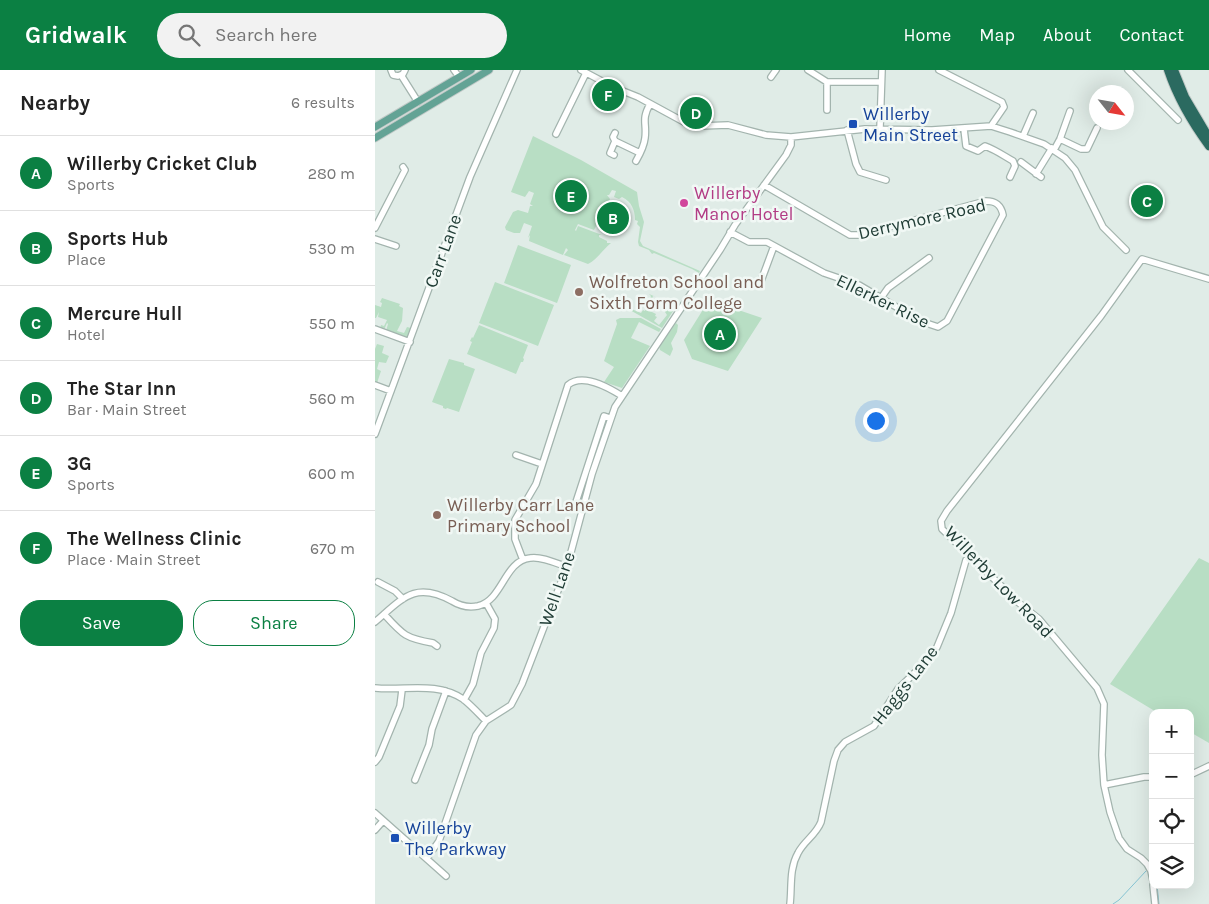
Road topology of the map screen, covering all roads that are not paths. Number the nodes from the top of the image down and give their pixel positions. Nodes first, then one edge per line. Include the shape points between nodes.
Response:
1 (391, 70) edge
2 (454, 70) edge
3 (471, 70) edge
4 (489, 70) edge
5 (517, 70) edge
6 (808, 70) edge
7 (882, 70) edge
8 (939, 70) edge
9 (1128, 70) edge
10 (1168, 70) edge
11 (1174, 70) edge
12 (584, 72) edge
13 (403, 73) edge
14 (459, 77) junction
15 (827, 82) junction
16 (881, 82) junction
17 (418, 102) junction
18 (650, 104) junction
19 (825, 107) dead end
20 (1070, 110) dead end
21 (1033, 113) dead end
22 (1178, 120) dead end
23 (991, 126) junction
24 (375, 127) edge
25 (880, 128) junction
26 (964, 129) junction
27 (1200, 129) junction
28 (847, 130) junction
29 (615, 133) dead end
30 (1097, 133) dead end
31 (556, 134) dead end
32 (1023, 136) junction
33 (791, 137) junction
34 (375, 138) edge
35 (1209, 138) edge
36 (1060, 139) junction
37 (615, 141) junction
38 (1209, 146) edge
39 (1053, 149) junction
40 (640, 153) junction
41 (614, 155) dead end
42 (636, 161) dead end
43 (1021, 162) dead end
44 (403, 167) dead end
45 (1010, 177) dead end
46 (886, 180) dead end
47 (764, 184) junction
48 (1002, 208) joint
49 (375, 228) edge
50 (730, 232) junction
51 (375, 239) edge
52 (396, 246) dead end
53 (774, 246) junction
54 (1126, 250) dead end
55 (930, 257) dead end
56 (1209, 279) edge
57 (761, 282) dead end
58 (881, 298) junction
59 (375, 330) edge
60 (410, 342) junction
61 (375, 385) edge
62 (391, 390) junction
63 (622, 396) junction
64 (375, 434) edge
65 (516, 455) dead end
66 (542, 464) junction
67 (964, 549) junction
68 (973, 557) junction
69 (523, 560) junction
70 (966, 560) junction
71 (567, 567) junction
72 (382, 580) dead end
73 (403, 599) junction
74 (487, 602) junction
75 (384, 614) junction
76 (375, 622) edge
77 (437, 646) dead end
78 (375, 688) edge
79 (402, 690) junction
80 (446, 690) junction
81 (464, 700) junction
82 (486, 721) junction
83 (375, 762) edge
84 (1209, 766) edge
85 (1194, 773) edge
86 (1149, 777) edge
87 (415, 780) dead end
88 (1104, 786) junction
89 (375, 813) edge
90 (383, 821) junction
91 (375, 830) edge
92 (427, 858) junction
93 (1149, 868) edge
94 (446, 876) dead end
95 (1153, 889) edge
96 (790, 904) edge
97 (1155, 904) edge

1 - 13 street via 395,76
2 - 14 street
3 - 14 main road
4 - 34 main road
5 - 60 street, Carr Lane via 470,177
6 - 15 street
7 - 16 street
8 - 23 street via 1002,102 1003,110
9 - 22 street
10 - 27 highway
11 - 27 highway
12 - 18 street
12 - 31 street
13 - 17 street
14 - 17 main road
15 - 16 street
15 - 19 street
16 - 25 street
17 - 24 main road
18 - 33 street via 695,125 723,125 757,134
18 - 40 street via 644,115 645,137
20 - 36 street
21 - 32 street
23 - 26 street
23 - 32 street
25 - 26 street
25 - 28 street
26 - 45 street via 966,146 980,151 985,146 1013,161 1015,166
27 - 35 highway
27 - 38 highway
28 - 33 street
28 - 46 street via 857,168 874,180
29 - 37 street
30 - 36 street via 1087,149
32 - 39 street
33 - 47 street, Well Lane via 786,155
36 - 39 street
37 - 40 street
37 - 41 street via 609,153
39 - 43 street via 1039,175
39 - 54 street via 1075,170 1103,227
40 - 42 street
44 - 49 street via 405,170
47 - 48 street, Derrymore Road via 850,235 986,201 997,202
47 - 50 street, Well Lane
48 - 58 street, Ellerker Rise via 1000,222 947,321 938,327 920,321
50 - 53 street, Ellerker Rise via 749,242 767,242
50 - 63 street, Well Lane
51 - 52 street
53 - 57 street
53 - 58 street, Ellerker Rise
55 - 58 street via 888,288
56 - 67 street, Willerby Low Road via 1141,259 1101,316 947,511 941,522 942,529
59 - 60 street
60 - 62 street, Carr Lane
61 - 62 street
62 - 64 street, Carr Lane
63 - 66 street via 583,380 572,382 566,390
63 - 71 street, Well Lane via 606,416
65 - 66 street
66 - 69 street via 536,484 515,520 515,539
67 - 68 street, Willerby Low Road
67 - 70 street, Haggs Lane
68 - 70 street
68 - 88 street, Willerby Low Road via 1039,619 1097,688 1104,704
69 - 71 street via 538,558
69 - 74 street via 511,570
70 - 96 street, Haggs Lane via 951,613 937,646 898,689 874,726 845,742 838,750 821,822 794,863
71 - 82 street, Well Lane via 516,696 511,705
72 - 73 street
73 - 74 street via 421,592 440,595 464,606
73 - 75 street
74 - 81 street via 495,619 494,628
75 - 76 street
75 - 77 street via 407,637
78 - 79 street
79 - 80 street
79 - 83 street via 400,706
80 - 81 street
80 - 87 street
81 - 82 street
82 - 92 street, Well Lane via 476,735 439,840
84 - 85 street
86 - 88 street
88 - 93 street, Willerby Low Road via 1119,838
89 - 90 street
90 - 91 street
90 - 92 street
92 - 94 street
95 - 97 street

